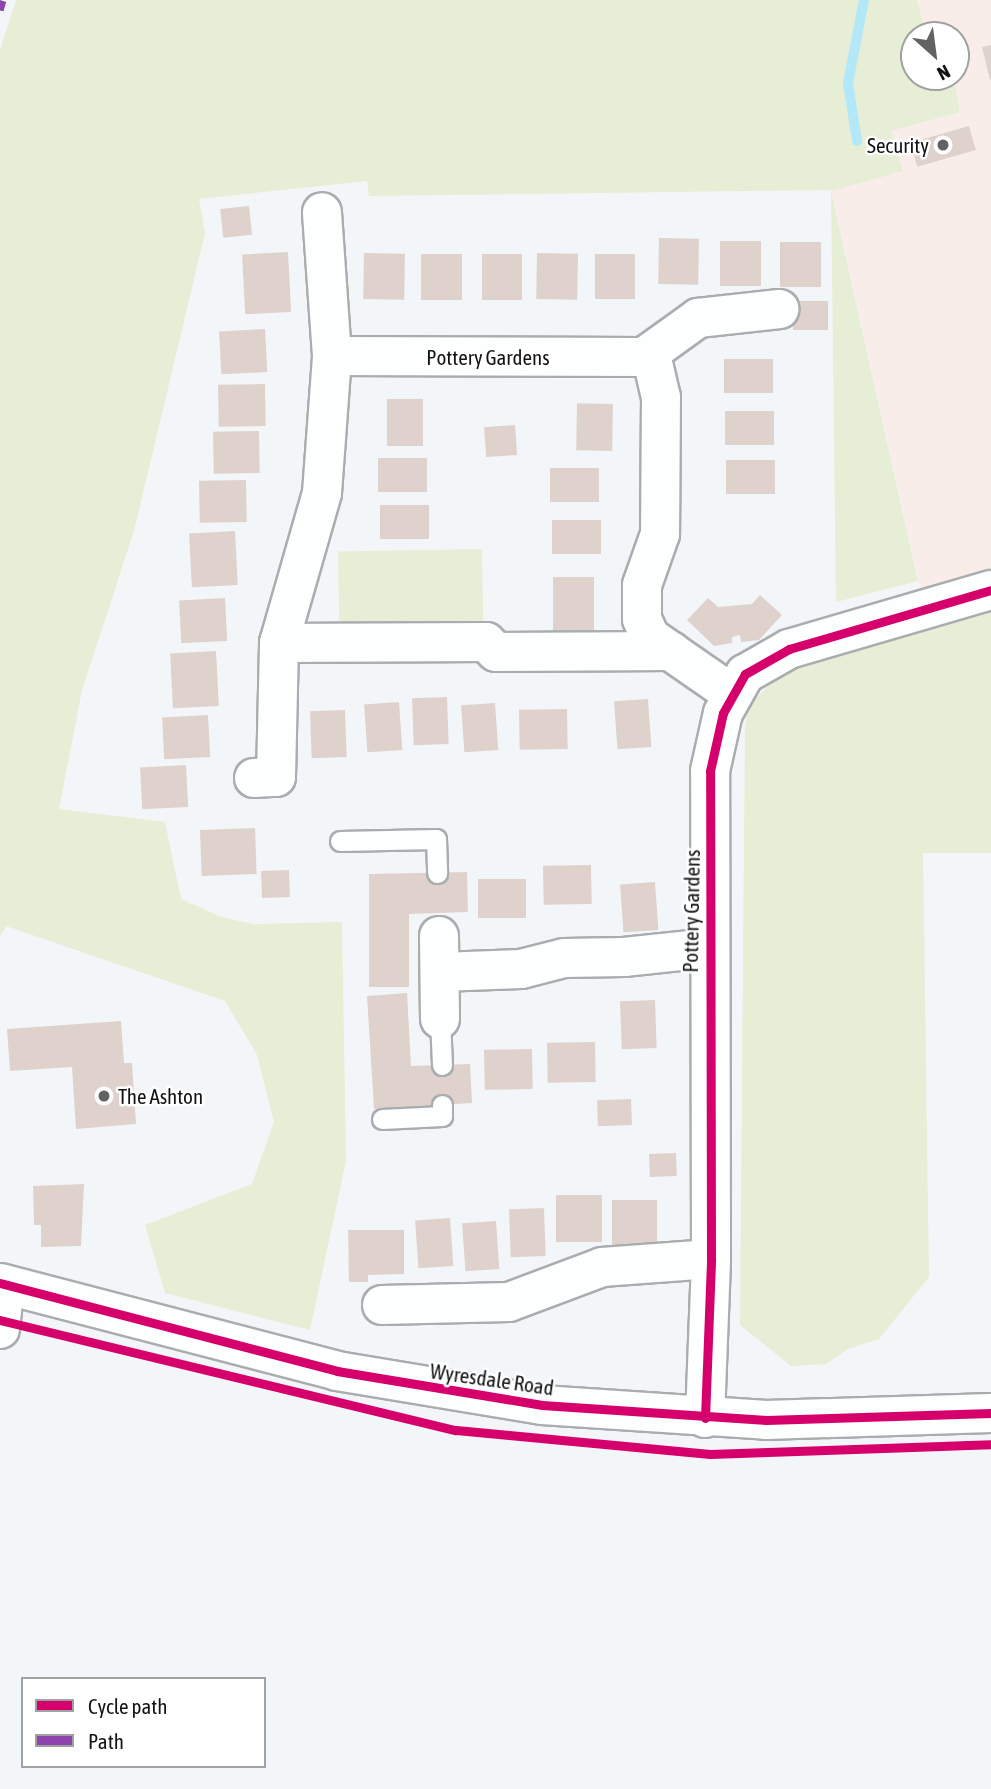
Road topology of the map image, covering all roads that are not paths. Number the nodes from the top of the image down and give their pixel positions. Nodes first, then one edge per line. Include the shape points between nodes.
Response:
1 (322, 212) dead end
2 (780, 309) dead end
3 (332, 356) junction
4 (644, 357) junction
5 (991, 590) edge
6 (279, 643) junction
7 (671, 651) junction
8 (731, 693) junction
9 (254, 778) dead end
10 (340, 841) dead end
11 (437, 873) dead end
12 (708, 948) junction
13 (440, 1019) joint
14 (442, 1065) dead end
15 (442, 1105) dead end
16 (382, 1119) dead end
17 (711, 1258) junction
18 (3, 1283) edge
19 (382, 1305) dead end
20 (0, 1329) edge
21 (991, 1413) edge
22 (705, 1418) junction

1 - 3 street
2 - 4 street via 698,318
3 - 4 street, Pottery Gardens
3 - 6 street via 322,493
4 - 7 street via 659,375 661,397 660,534 642,585 642,619 650,636
5 - 8 street, Pottery Gardens via 789,649 745,674
6 - 7 street via 486,642 496,652
6 - 9 street via 276,777
7 - 8 street
8 - 12 street, Pottery Gardens via 710,771
10 - 11 lane via 436,839
12 - 13 street, Pottery Gardens via 564,958 521,969 439,940
12 - 17 street, Pottery Gardens
13 - 14 lane, Pottery Gardens
15 - 16 lane via 442,1116
17 - 19 street via 602,1266 509,1302
17 - 22 street, Pottery Gardens
18 - 20 street
18 - 22 street, Wyresdale Road via 350,1373 542,1405
21 - 22 street, Wyresdale Road

